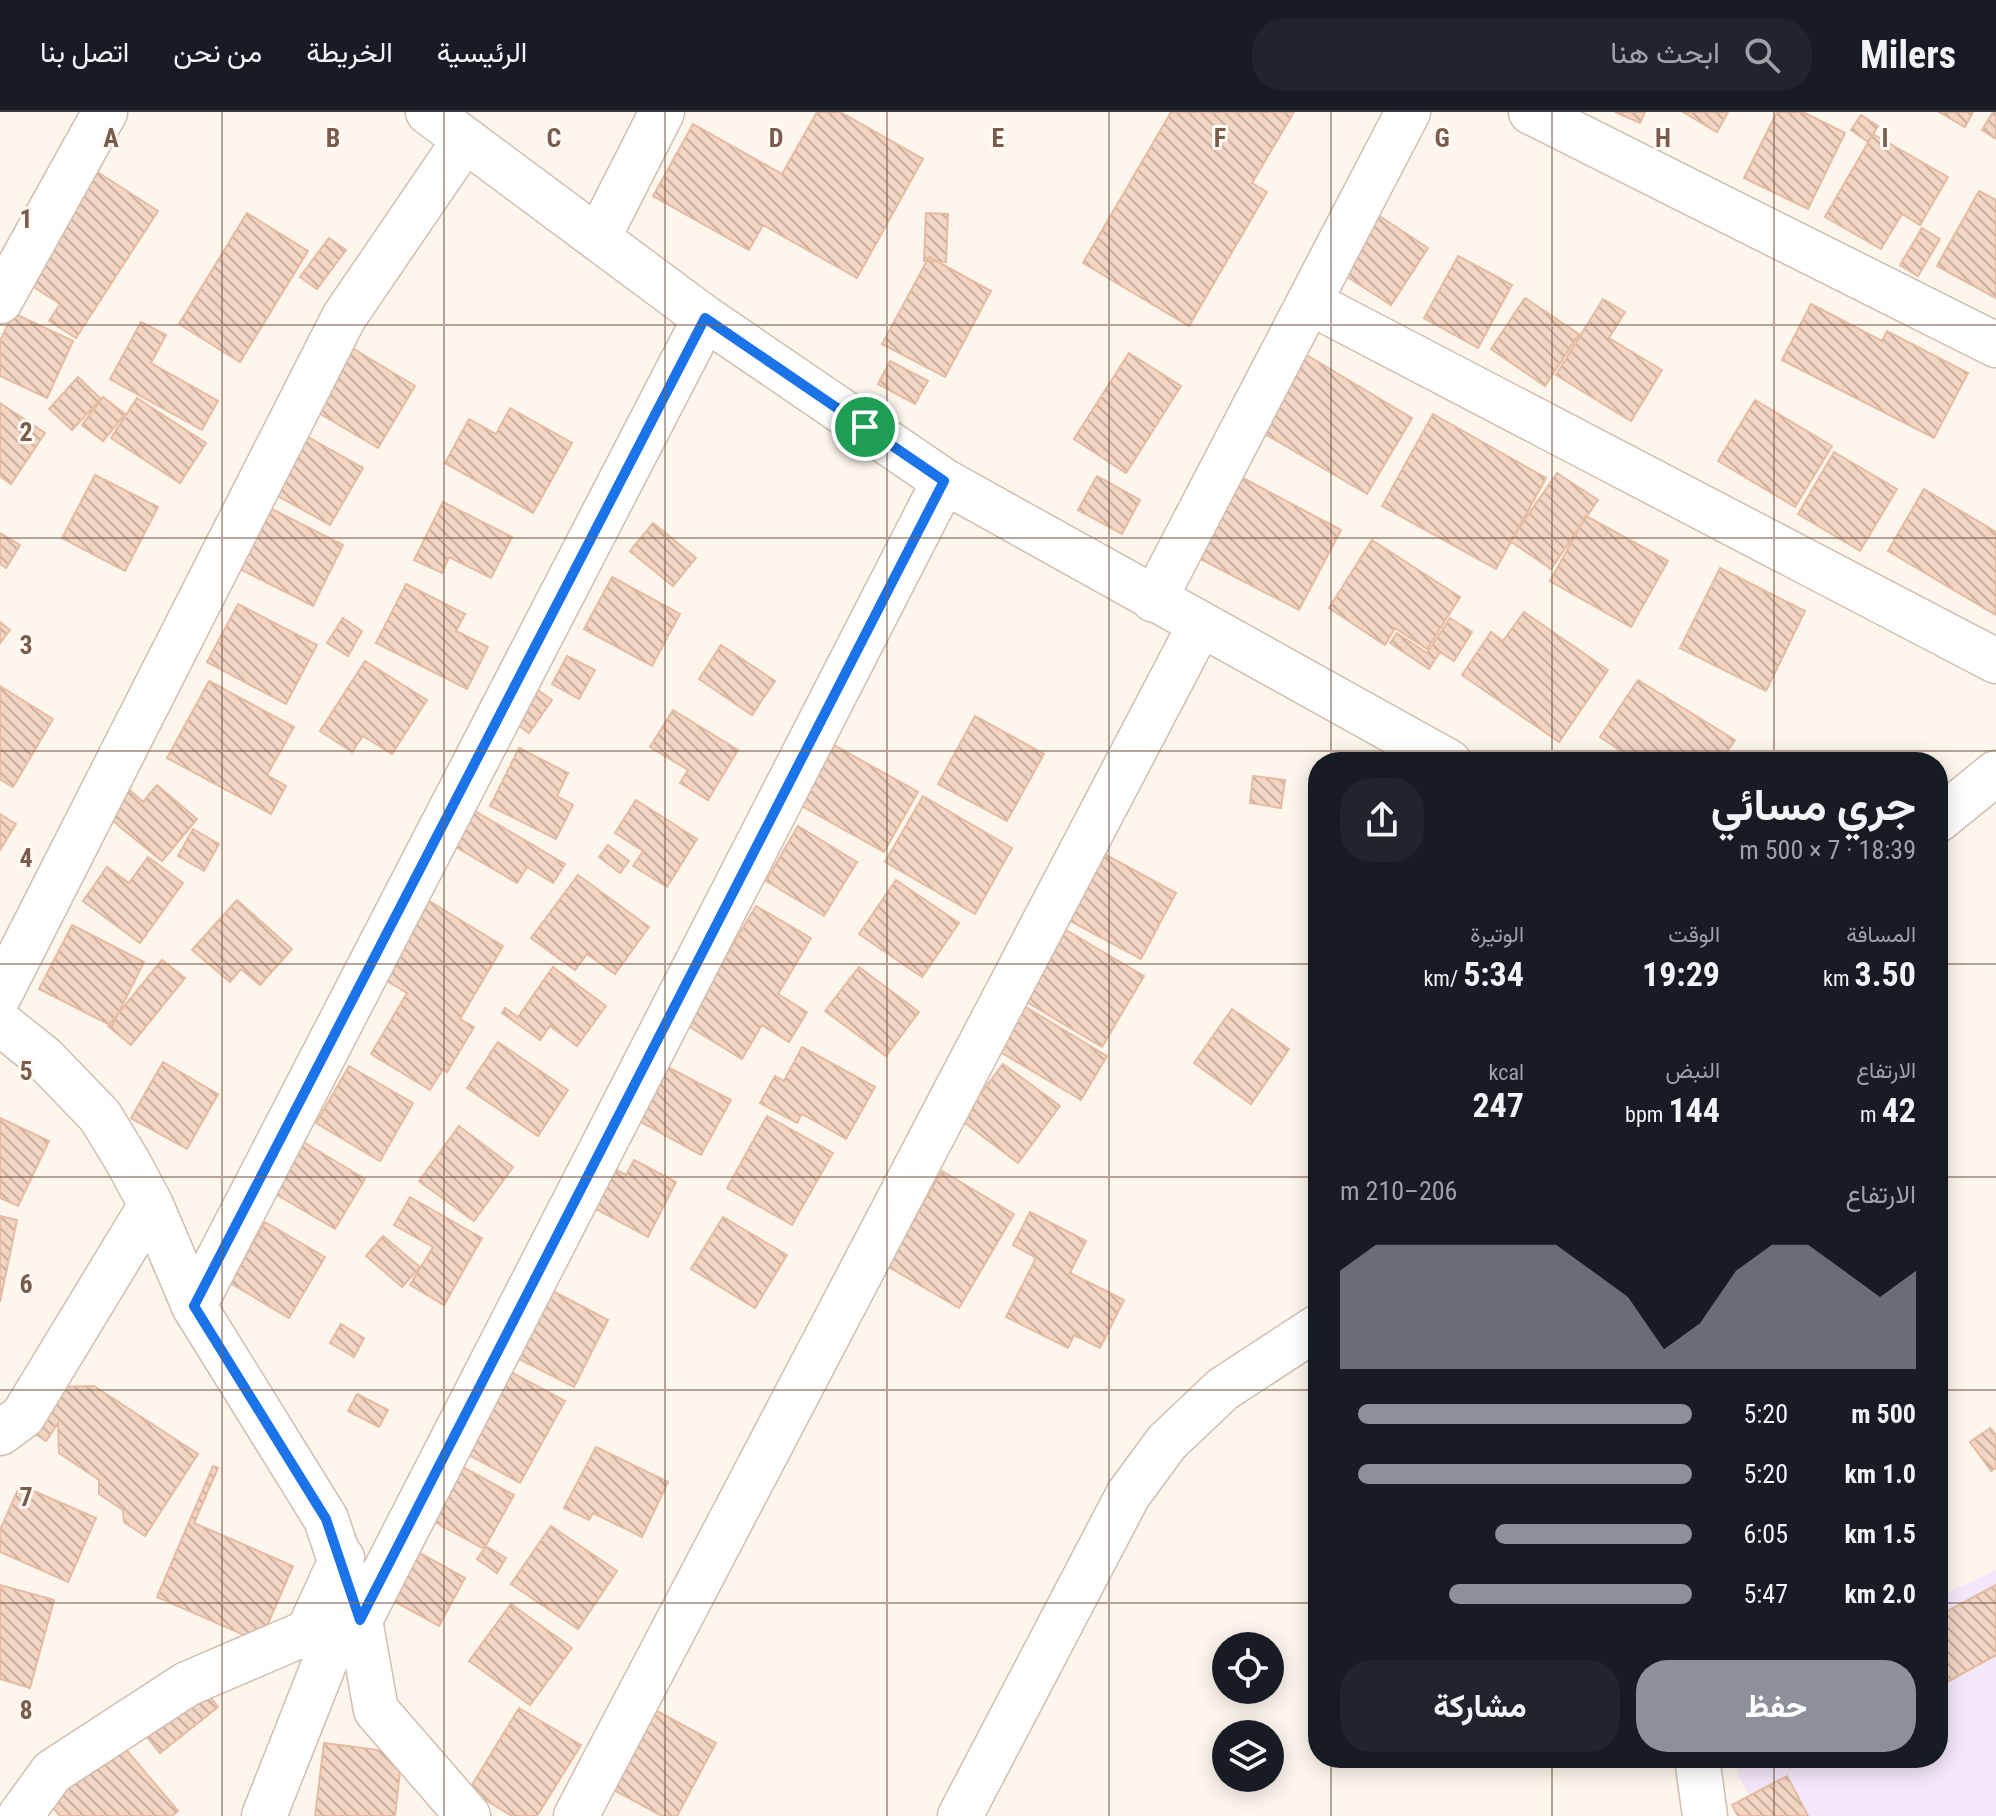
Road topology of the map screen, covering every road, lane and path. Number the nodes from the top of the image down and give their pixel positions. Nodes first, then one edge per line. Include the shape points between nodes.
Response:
1 (105, 112) edge
2 (428, 112) edge
3 (662, 112) edge
4 (1408, 112) edge
5 (1531, 112) edge
6 (464, 141) junction
7 (599, 236) junction
8 (0, 301) edge
9 (1309, 302) junction
10 (705, 318) junction
11 (1996, 345) edge
12 (944, 481) junction
13 (1154, 600) junction
14 (1200, 625) junction
15 (1996, 661) edge
16 (1431, 752) edge
17 (1996, 773) edge
18 (1948, 812) edge
19 (0, 994) edge
20 (0, 1023) edge
21 (151, 1205) junction
22 (194, 1306) junction
23 (1308, 1334) edge
24 (0, 1433) edge
25 (351, 1591) junction
26 (1698, 1768) edge
27 (20, 1816) edge
28 (264, 1816) edge
29 (468, 1816) edge
30 (576, 1816) edge
31 (960, 1816) edge
32 (1705, 1816) edge

1 - 8 street
2 - 6 street
3 - 7 street
4 - 9 street
5 - 11 street
6 - 7 street
6 - 19 street via 344,317
7 - 10 street
9 - 13 street
9 - 15 street
10 - 12 street
10 - 22 street
12 - 13 street
12 - 25 street
13 - 14 street
14 - 16 street
14 - 30 street
17 - 18 street
20 - 21 street via 44,1058 100,1116
21 - 22 street
21 - 24 street via 23,1416
22 - 25 street via 326,1519
23 - 31 street via 1223,1389 1167,1442 1128,1495
25 - 27 street via 308,1632 187,1684 52,1772
25 - 28 street
25 - 29 street via 376,1710
26 - 32 street

